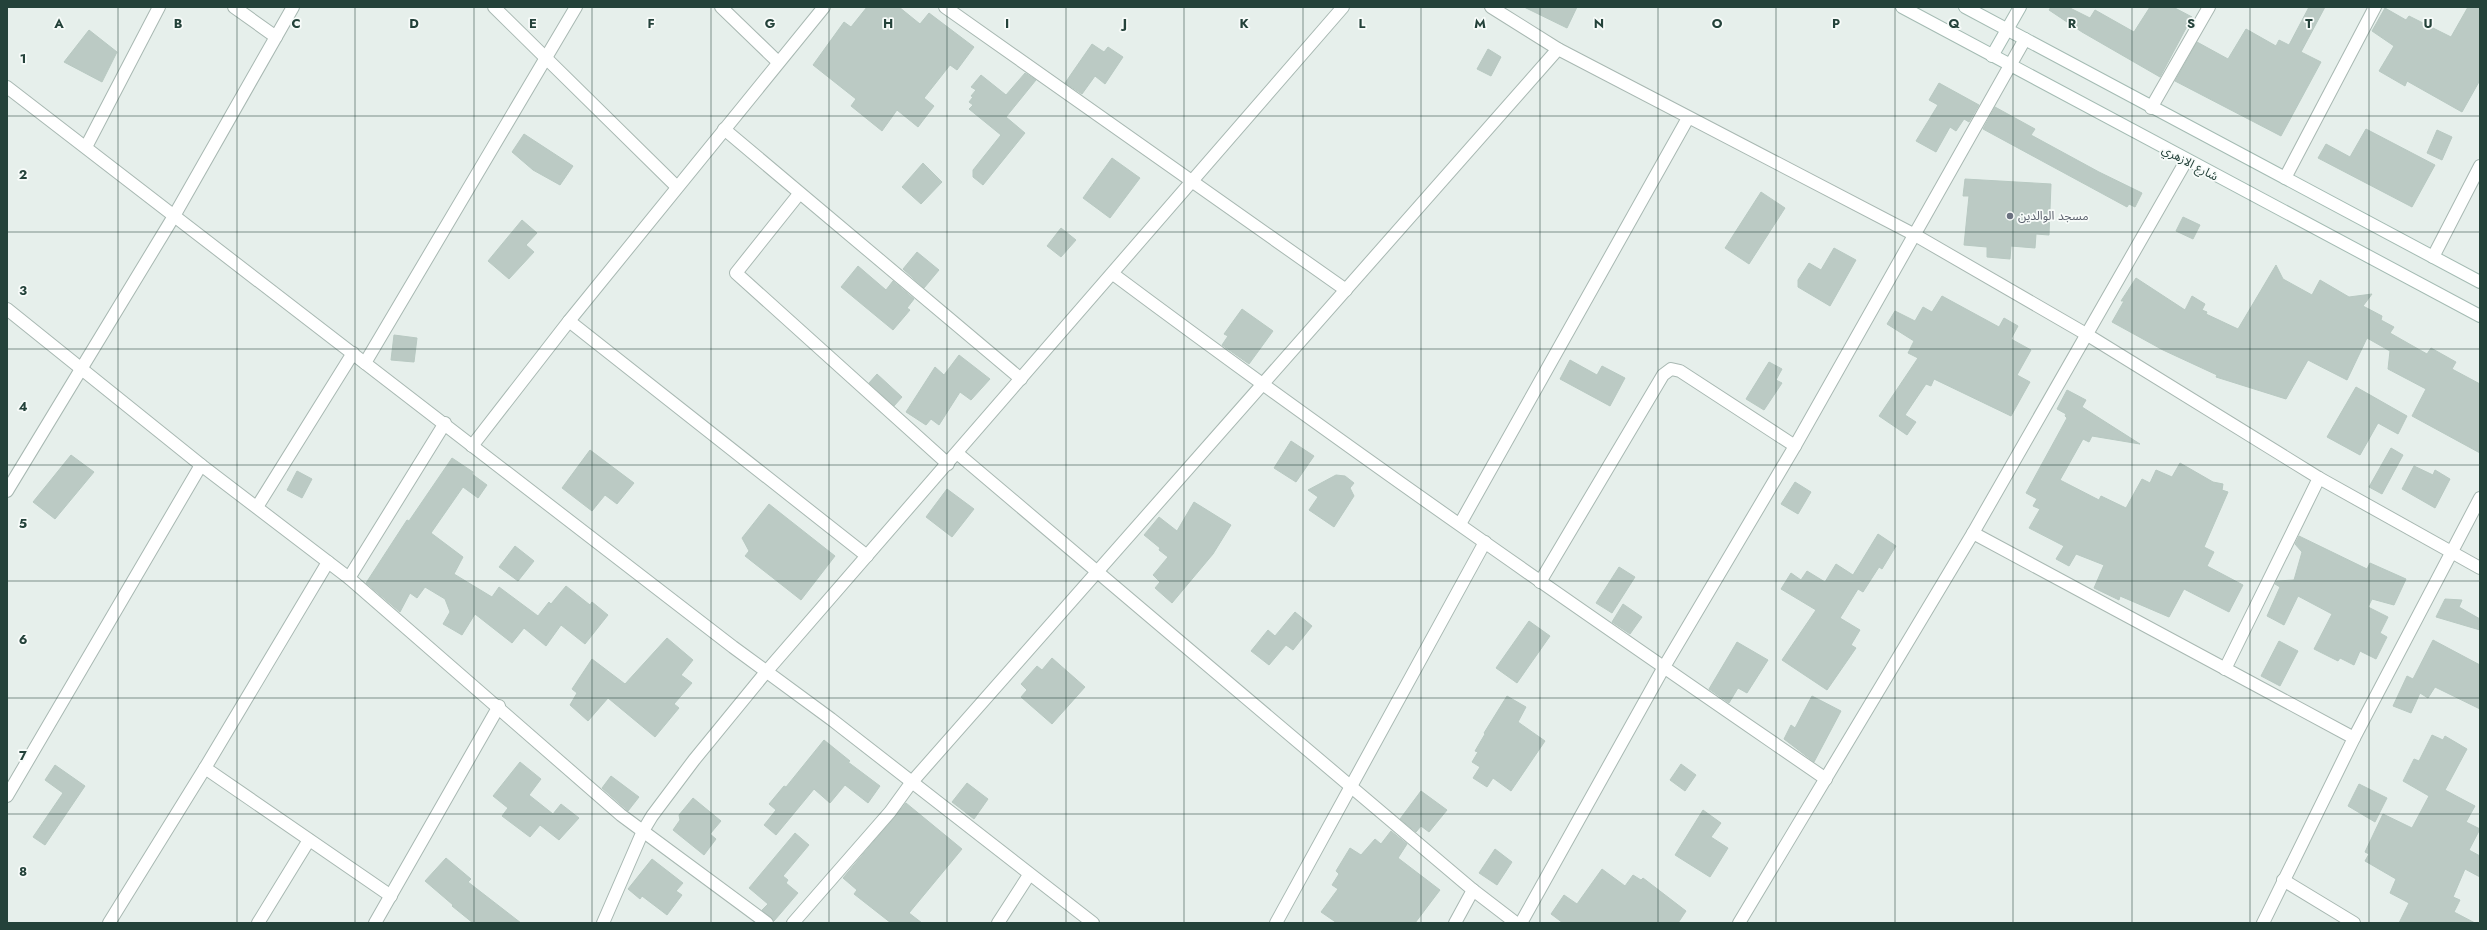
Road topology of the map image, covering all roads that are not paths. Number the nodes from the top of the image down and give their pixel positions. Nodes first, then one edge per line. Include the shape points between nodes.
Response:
1 (159, 7) edge
2 (234, 7) edge
3 (293, 7) edge
4 (494, 7) edge
5 (576, 7) edge
6 (721, 7) edge
7 (824, 7) edge
8 (945, 7) edge
9 (1343, 7) edge
10 (1491, 7) edge
11 (1902, 7) edge
12 (1965, 7) edge
13 (2020, 7) edge
14 (2209, 7) edge
15 (2375, 7) edge
16 (2008, 30) junction
17 (276, 37) junction
18 (2025, 39) junction
19 (1558, 49) junction
20 (1992, 56) junction
21 (546, 58) junction
22 (778, 62) junction
23 (2008, 65) junction
24 (7, 87) edge
25 (2151, 108) junction
26 (1688, 118) junction
27 (724, 129) junction
28 (86, 147) junction
29 (2186, 161) junction
30 (2480, 166) edge
31 (2286, 178) junction
32 (1192, 183) junction
33 (677, 187) junction
34 (799, 194) junction
35 (174, 216) junction
36 (1915, 235) junction
37 (2433, 257) junction
38 (1113, 274) junction
39 (2480, 282) edge
40 (1346, 290) junction
41 (7, 309) edge
42 (2480, 316) edge
43 (569, 320) junction
44 (2086, 334) junction
45 (352, 353) junction
46 (365, 363) junction
47 (81, 370) junction
48 (1020, 379) junction
49 (1261, 384) junction
50 (445, 423) junction
51 (472, 446) junction
52 (1795, 446) junction
53 (957, 453) junction
54 (948, 464) junction
55 (201, 465) junction
56 (2319, 478) junction
57 (7, 491) edge
58 (2480, 498) edge
59 (257, 507) junction
60 (1460, 524) junction
61 (1973, 533) junction
62 (1485, 542) junction
63 (2452, 552) junction
64 (868, 556) junction
65 (328, 562) junction
66 (2480, 568) edge
67 (1097, 572) junction
68 (349, 578) junction
69 (1540, 582) junction
70 (1664, 667) junction
71 (2225, 669) junction
72 (766, 672) junction
73 (499, 706) junction
74 (2354, 738) junction
75 (205, 768) junction
76 (1826, 779) junction
77 (911, 783) junction
78 (1352, 788) junction
79 (7, 796) edge
80 (643, 831) junction
81 (309, 840) junction
82 (1029, 875) junction
83 (2283, 880) junction
84 (1473, 890) junction
85 (391, 896) junction
86 (109, 923) edge
87 (258, 923) edge
88 (376, 923) edge
89 (603, 923) edge
90 (768, 923) edge
91 (793, 923) edge
92 (998, 923) edge
93 (1093, 923) edge
94 (1276, 923) edge
95 (1455, 923) edge
96 (1516, 923) edge
97 (1521, 923) edge
98 (1739, 923) edge
99 (2263, 923) edge
100 (2354, 923) edge

1 - 28 street
2 - 17 street
3 - 17 street
4 - 21 street
5 - 21 street
6 - 22 street
7 - 22 street
8 - 32 street
9 - 32 street
10 - 19 street
11 - 20 street, شارع الازهري
12 - 16 street
13 - 16 street
14 - 25 street
15 - 31 street
16 - 18 street
16 - 20 street
17 - 35 street
18 - 23 street
18 - 25 street
19 - 26 street
19 - 40 street
20 - 23 street, شارع الازهري
21 - 33 street
21 - 46 street
22 - 27 street
23 - 29 street, شارع الازهري
23 - 36 street
24 - 28 street
25 - 31 street
26 - 36 street
26 - 60 street
27 - 33 street
27 - 34 street
28 - 35 street
29 - 42 street, شارع الازهري
29 - 44 street
30 - 37 street
31 - 37 street
32 - 38 street
32 - 40 street
33 - 43 street
34 - 48 street
34 - 54 street via 736,273
35 - 45 street
35 - 47 street
36 - 44 street
36 - 52 street
37 - 39 street
38 - 48 street
38 - 49 street
40 - 49 street
41 - 47 street
43 - 51 street
43 - 64 street
44 - 56 street
44 - 61 street
45 - 46 street
45 - 59 street
46 - 50 street
47 - 55 street
47 - 57 street
48 - 53 street
49 - 60 street
49 - 67 street
50 - 51 street
50 - 68 street
51 - 72 street
52 - 69 street via 1680,371 1671,369 1663,375
52 - 70 street
53 - 54 street
53 - 67 street
54 - 64 street
55 - 59 street
55 - 79 street
56 - 63 street
56 - 71 street
58 - 63 street
59 - 65 street
60 - 62 street
61 - 71 street
61 - 76 street
62 - 69 street
62 - 78 street
63 - 66 street
63 - 74 street
64 - 72 street
65 - 68 street
65 - 75 street
67 - 77 street
67 - 78 street
68 - 73 street
69 - 70 street
70 - 76 street
70 - 97 street
71 - 74 street
72 - 77 street via 831,718
72 - 80 street via 658,806
73 - 80 street via 621,815
73 - 85 street
74 - 83 street
75 - 81 street
75 - 86 street
76 - 98 street
77 - 82 street
77 - 91 street via 890,812
78 - 84 street
78 - 94 street
80 - 89 street
80 - 90 street
81 - 85 street
81 - 87 street
82 - 92 street
82 - 93 street
83 - 99 street
83 - 100 street
84 - 95 street
84 - 96 street
85 - 88 street

